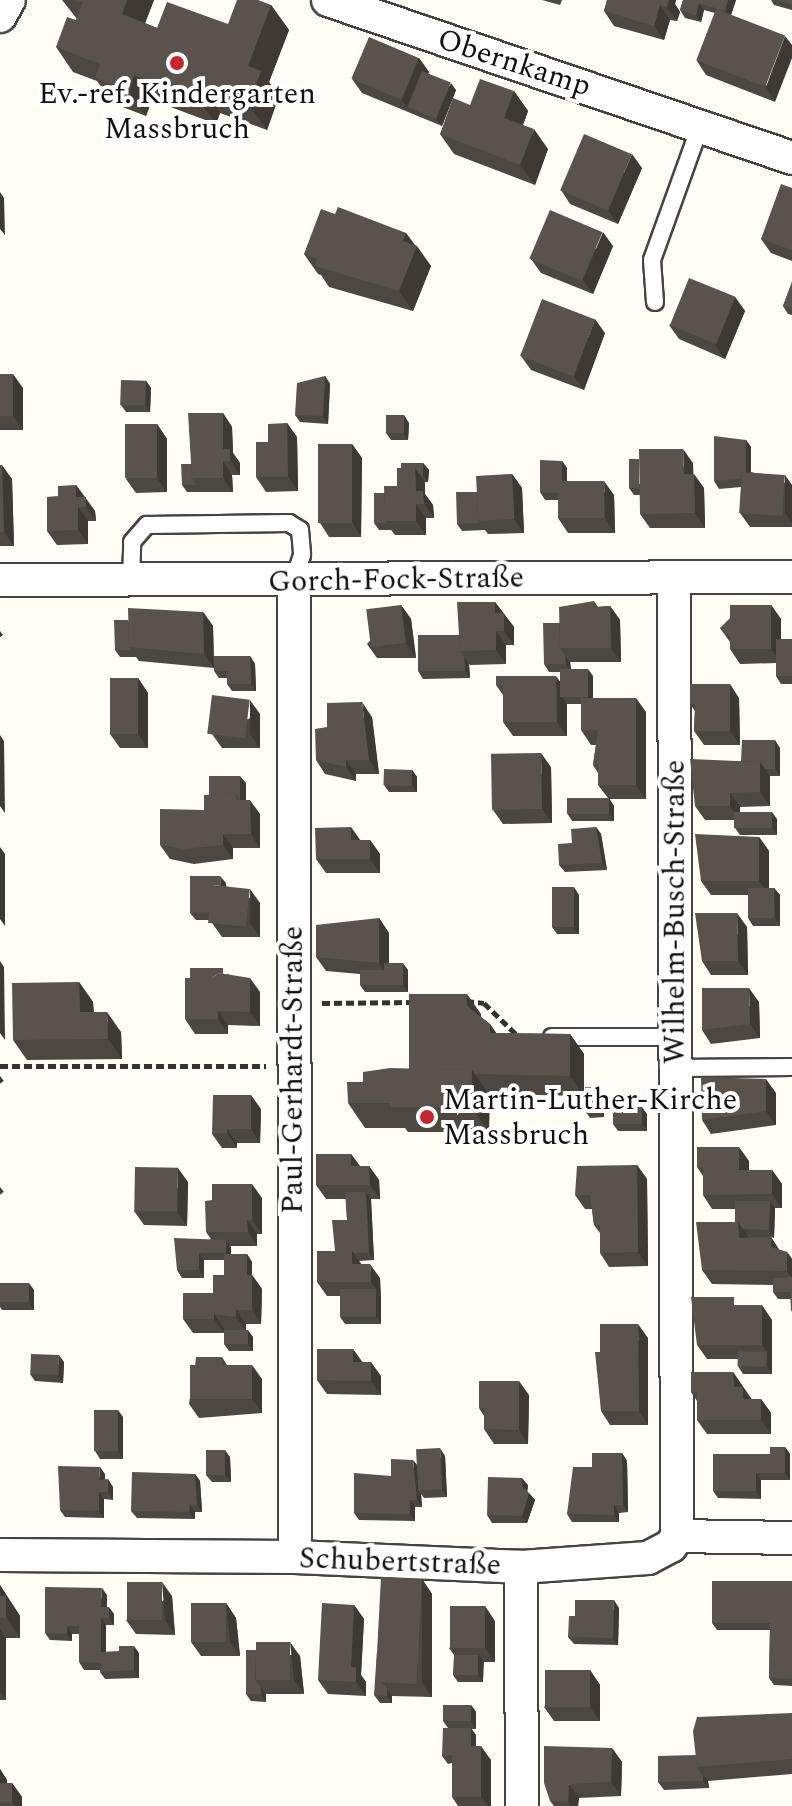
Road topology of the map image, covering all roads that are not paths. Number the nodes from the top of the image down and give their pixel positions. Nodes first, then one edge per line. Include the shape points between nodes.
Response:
1 (9, 0) edge
2 (328, 0) edge
3 (0, 16) edge
4 (701, 124) junction
5 (792, 158) edge
6 (655, 302) dead end
7 (674, 577) junction
8 (792, 577) edge
9 (131, 579) junction
10 (0, 580) edge
11 (294, 582) junction
12 (519, 1036) edge
13 (676, 1053) junction
14 (792, 1067) edge
15 (677, 1536) junction
16 (792, 1538) edge
17 (0, 1555) edge
18 (295, 1557) junction
19 (521, 1567) junction
20 (522, 1806) edge

1 - 3 street
2 - 4 street, Obernkamp
4 - 5 street, Obernkamp
4 - 6 lane via 652,260
7 - 8 street, Gorch-Fock-Straße
7 - 11 street, Gorch-Fock-Straße
7 - 13 street, Wilhelm-Busch-Straße
9 - 10 street, Gorch-Fock-Straße
9 - 11 street, Gorch-Fock-Straße
9 - 11 lane via 132,542 147,525 289,523 300,530 302,555
11 - 18 street, Paul-Gerhardt-Straße
12 - 13 lane
13 - 14 lane
13 - 15 street, Wilhelm-Busch-Straße
15 - 16 street
15 - 19 street, Schubertstraße via 671,1546 648,1558
17 - 18 street, Schubertstraße
18 - 19 street, Schubertstraße
19 - 20 street

